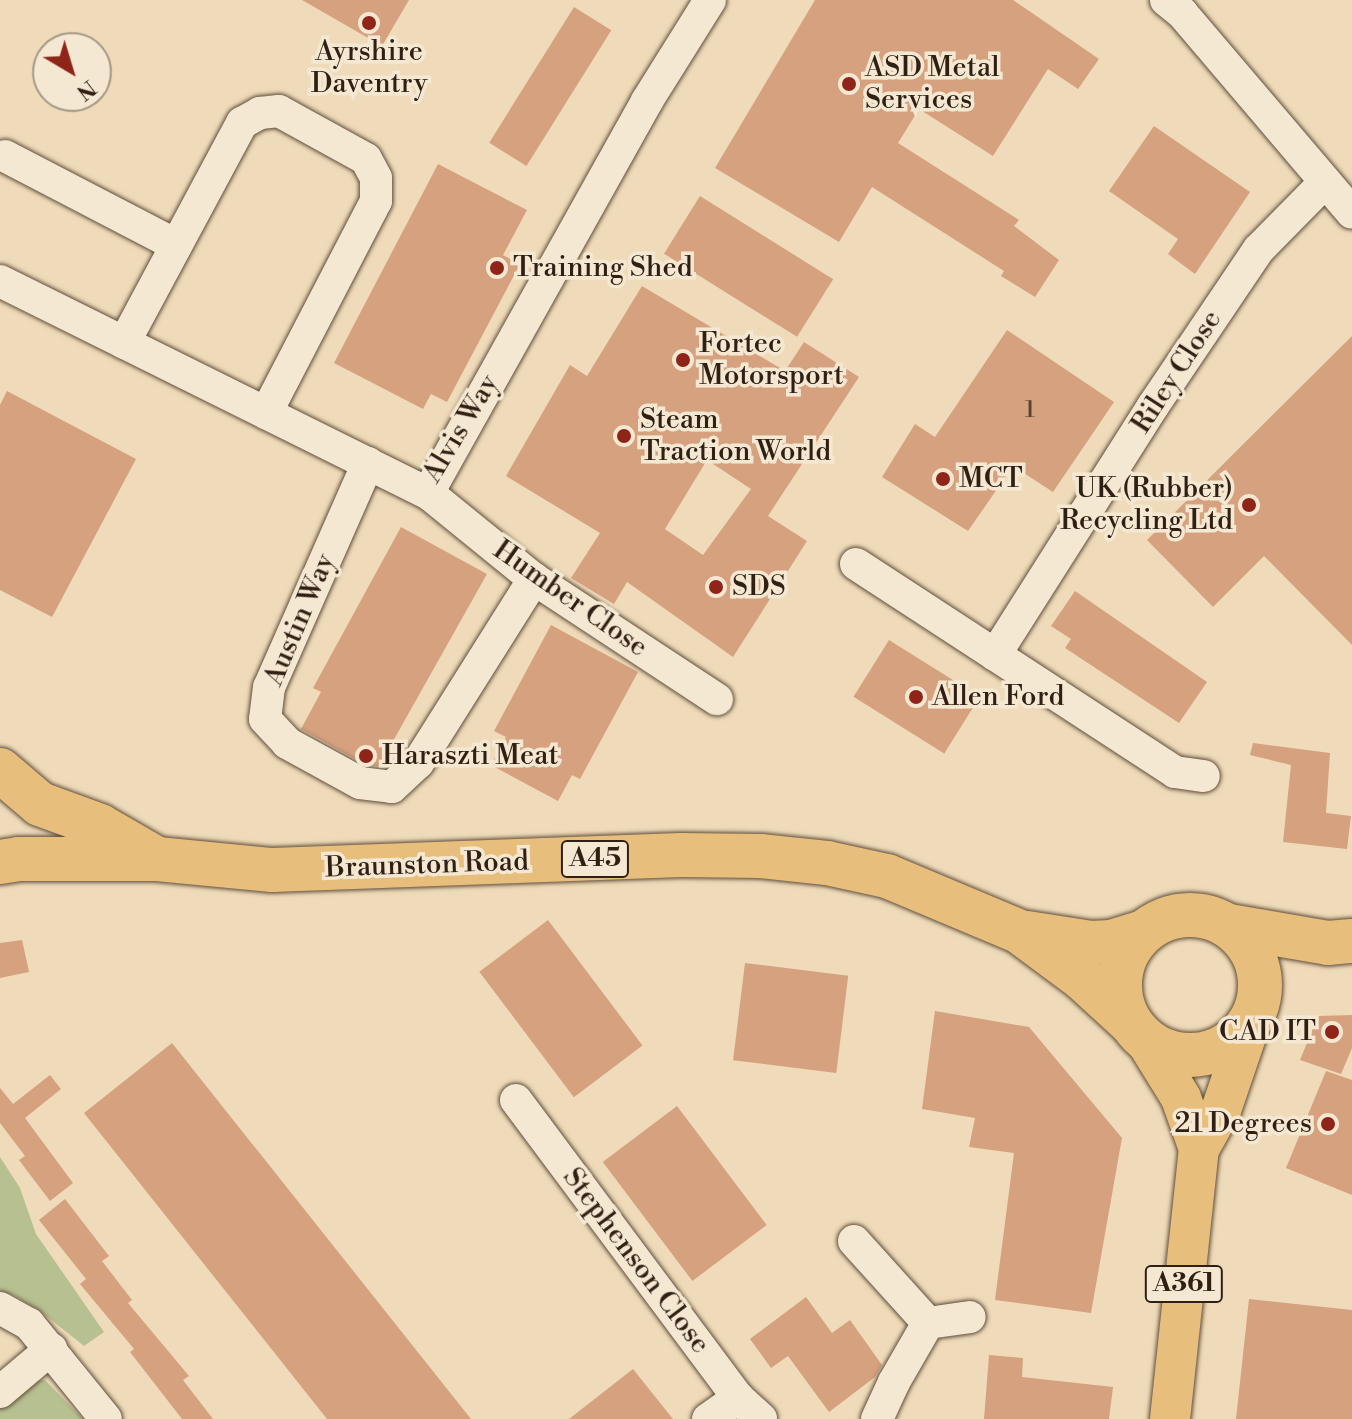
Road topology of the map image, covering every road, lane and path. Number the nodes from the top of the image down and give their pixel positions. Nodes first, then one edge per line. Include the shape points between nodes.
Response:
1 (710, 0) edge
2 (1166, 0) edge
3 (5, 156) dead end
4 (1324, 183) junction
5 (1352, 213) edge
6 (176, 245) junction
7 (0, 281) edge
8 (124, 343) junction
9 (266, 413) junction
10 (368, 463) junction
11 (428, 493) junction
12 (856, 564) dead end
13 (534, 579) junction
14 (995, 655) junction
15 (717, 699) dead end
16 (0, 770) edge
17 (1204, 776) dead end
18 (157, 859) junction
19 (0, 862) edge
20 (1229, 926) junction
21 (1020, 932) junction
22 (1144, 932) junction
23 (1340, 942) edge
24 (1256, 1005) junction
25 (1137, 1030) junction
26 (516, 1100) dead end
27 (1199, 1149) junction
28 (854, 1241) dead end
29 (0, 1308) edge
30 (970, 1317) dead end
31 (928, 1323) junction
32 (51, 1349) junction
33 (0, 1392) edge
34 (749, 1408) edge
35 (106, 1419) edge
36 (708, 1419) edge
37 (877, 1419) edge
38 (1170, 1419) edge

1 - 11 street, Alvis Way via 647,101
2 - 4 street
3 - 6 street
4 - 5 street
4 - 14 street, Riley Close via 1259,249
6 - 8 street
6 - 9 street via 242,123 260,113 279,111 366,159 376,178 376,201
7 - 8 street, Alvis Way
8 - 9 street, Alvis Way
9 - 10 street, Alvis Way
10 - 11 street, Alvis Way
10 - 13 street, Austin Way via 269,687 265,719 287,743 360,783 392,787 418,763
11 - 13 street, Humber Close
12 - 14 street
13 - 15 street, Humber Close
14 - 17 street via 1175,772
16 - 18 highway, Braunston Road / A45 via 40,804 100,826
18 - 19 highway, Braunston Road / A45
18 - 21 highway, Braunston Road / A45 via 272,870 760,856 887,876
20 - 22 highway, A45 via 1186,915
20 - 23 highway, A45
20 - 24 highway via 1254,956
21 - 22 highway, Braunston Road / A45 via 1091,943
21 - 25 highway, Braunston Road / A45 via 1083,979
22 - 25 highway via 1131,947 1120,985
23 - 24 highway, A45 via 1287,967
24 - 25 highway, A45 via 1241,1034 1204,1054 1162,1050
24 - 27 main road, A361 via 1221,1110
25 - 27 main road, A361 via 1181,1098
26 - 34 street, Stephenson Close
27 - 38 main road, A361
28 - 31 street
29 - 32 street via 29,1324
30 - 31 street
31 - 37 street
32 - 33 street
32 - 35 street
34 - 36 street

